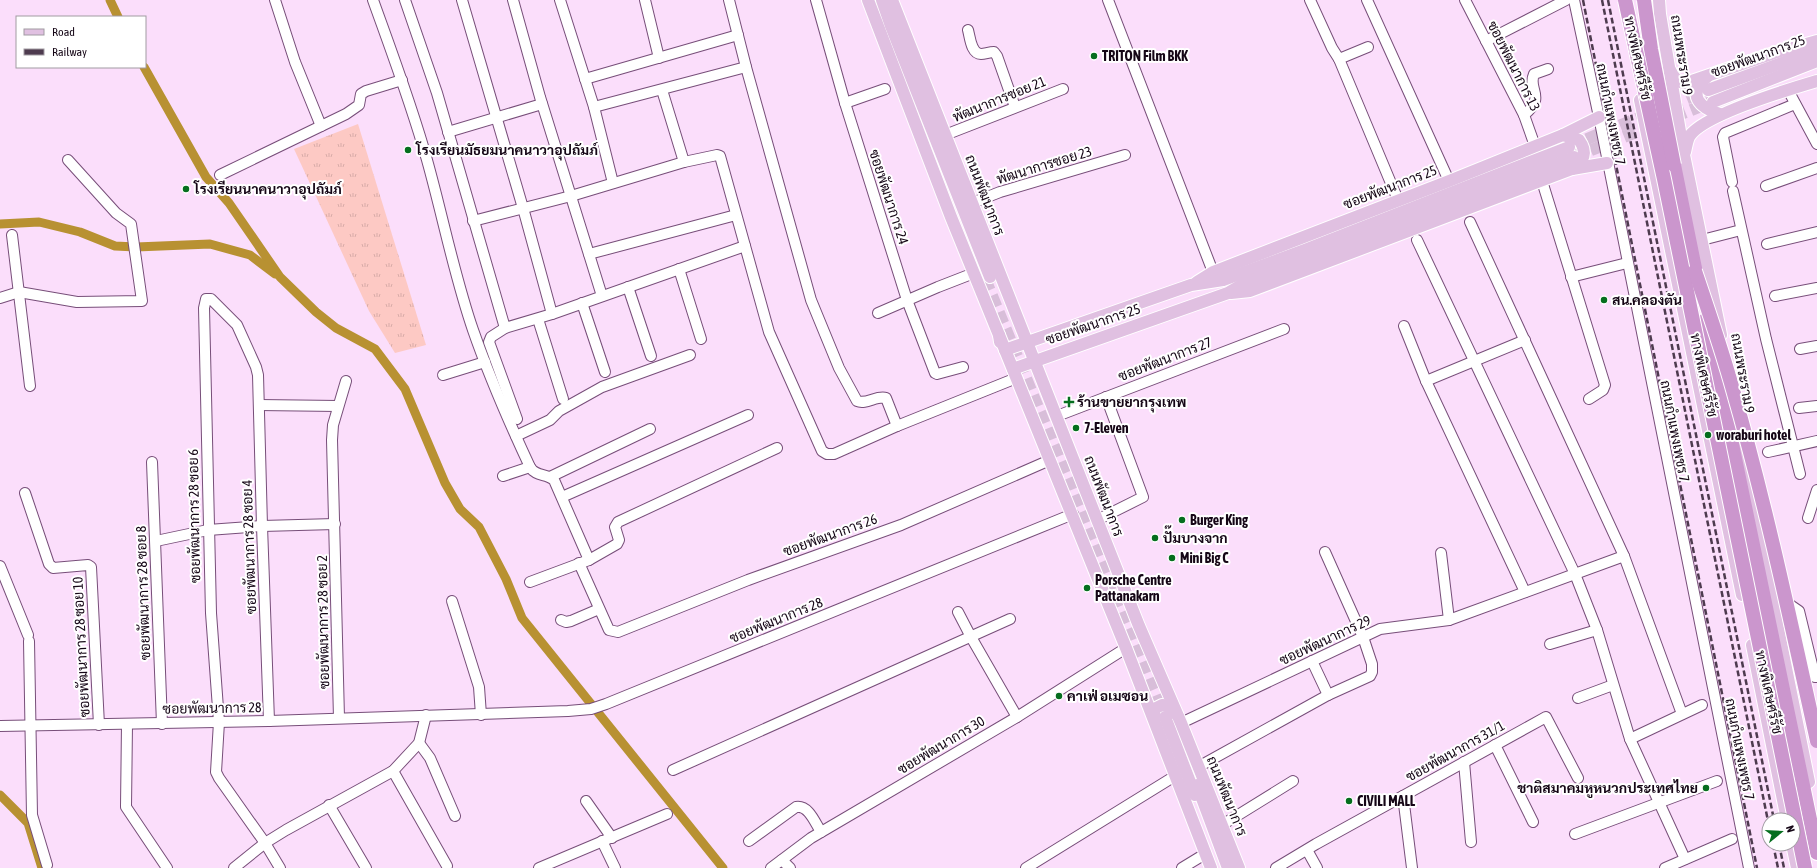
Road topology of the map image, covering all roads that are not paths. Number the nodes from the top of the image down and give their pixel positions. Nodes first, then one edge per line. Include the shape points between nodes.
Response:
1 (275, 0) edge
2 (373, 0) edge
3 (405, 0) edge
4 (462, 0) edge
5 (513, 0) edge
6 (560, 0) edge
7 (645, 0) edge
8 (730, 0) edge
9 (816, 0) edge
10 (868, 0) edge
11 (874, 0) edge
12 (882, 0) edge
13 (892, 0) edge
14 (1108, 0) edge
15 (1310, 0) edge
16 (1367, 0) edge
17 (1465, 0) edge
18 (1566, 0) edge
19 (1574, 0) edge
20 (1644, 0) edge
21 (1659, 0) edge
22 (1627, 2) edge
23 (968, 30) dead end
24 (738, 35) junction
25 (1486, 41) junction
26 (1817, 41) edge
27 (1368, 47) dead end
28 (1817, 50) edge
29 (659, 58) junction
30 (1339, 59) junction
31 (1817, 61) edge
32 (746, 67) junction
33 (1669, 67) junction
34 (1548, 69) dead end
35 (1707, 77) junction
36 (585, 79) junction
37 (402, 80) junction
38 (1817, 80) edge
39 (885, 89) dead end
40 (1063, 89) dead end
41 (662, 90) junction
42 (1708, 90) tunnel mouth
43 (1788, 90) junction
44 (1713, 102) tunnel mouth
45 (845, 103) junction
46 (542, 104) junction
47 (1795, 104) junction
48 (594, 107) junction
49 (1015, 107) junction
50 (1720, 114) junction
51 (1524, 115) junction
52 (1599, 117) junction
53 (496, 118) junction
54 (321, 126) junction
55 (448, 132) junction
56 (945, 135) junction
57 (1563, 135) junction
58 (1817, 144) edge
59 (1535, 146) junction
60 (1125, 155) dead end
61 (1684, 155) junction
62 (1572, 157) junction
63 (68, 160) dead end
64 (684, 162) junction
65 (1607, 163) junction
66 (1817, 168) edge
67 (220, 175) dead end
68 (1449, 181) junction
69 (1542, 181) junction
70 (613, 183) junction
71 (1766, 186) dead end
72 (571, 196) junction
73 (1398, 200) junction
74 (972, 203) junction
75 (523, 208) junction
76 (736, 215) junction
77 (473, 221) junction
78 (1470, 222) dead end
79 (1741, 230) junction
80 (1817, 232) edge
81 (12, 235) dead end
82 (1417, 240) dead end
83 (1702, 240) junction
84 (1767, 244) dead end
85 (745, 246) junction
86 (589, 254) junction
87 (1627, 263) junction
88 (679, 269) junction
89 (1696, 271) junction
90 (1213, 272) junction
91 (985, 277) junction
92 (1571, 277) junction
93 (1191, 285) junction
94 (628, 287) junction
95 (1817, 288) edge
96 (19, 292) junction
97 (1228, 293) junction
98 (602, 296) junction
99 (1774, 296) dead end
100 (0, 298) edge
101 (907, 300) junction
102 (582, 303) junction
103 (204, 308) joint
104 (878, 313) dead end
105 (552, 314) junction
106 (1098, 317) junction
107 (538, 319) junction
108 (1404, 326) dead end
109 (505, 328) junction
110 (1284, 329) dead end
111 (1000, 335) junction
112 (1105, 336) junction
113 (701, 338) dead end
114 (1525, 340) junction
115 (1028, 342) junction
116 (1817, 346) edge
117 (1800, 349) dead end
118 (1005, 350) junction
119 (690, 355) dead end
120 (651, 356) dead end
121 (1035, 361) junction
122 (485, 362) junction
123 (1474, 362) junction
124 (963, 367) dead end
125 (605, 372) dead end
126 (1014, 374) junction
127 (443, 375) dead end
128 (346, 381) dead end
129 (1426, 381) junction
130 (30, 386) dead end
131 (1106, 397) junction
132 (563, 399) dead end
133 (1589, 399) dead end
134 (260, 405) junction
135 (338, 406) junction
136 (1817, 406) edge
137 (1799, 408) dead end
138 (748, 415) dead end
139 (1057, 416) junction
140 (517, 419) dead end
141 (897, 426) junction
142 (650, 428) dead end
143 (516, 436) junction
144 (1817, 441) edge
145 (1793, 446) junction
146 (777, 448) dead end
147 (1768, 452) dead end
148 (1050, 460) junction
149 (152, 462) dead end
150 (530, 467) junction
151 (1800, 474) dead end
152 (503, 476) dead end
153 (550, 477) junction
154 (1817, 490) edge
155 (25, 493) dead end
156 (562, 497) junction
157 (1073, 514) junction
158 (1808, 518) dead end
159 (1098, 520) junction
160 (335, 524) junction
161 (262, 526) junction
162 (208, 530) junction
163 (156, 541) junction
164 (1325, 552) dead end
165 (1441, 553) dead end
166 (1624, 556) junction
167 (589, 560) junction
168 (579, 563) junction
169 (0, 566) edge
170 (1575, 574) junction
171 (530, 582) dead end
172 (1770, 591) junction
173 (1525, 592) junction
174 (452, 601) dead end
175 (599, 609) junction
176 (958, 612) dead end
177 (1010, 619) dead end
178 (561, 620) dead end
179 (1449, 620) junction
180 (1597, 630) junction
181 (970, 637) junction
182 (1363, 637) junction
183 (1550, 644) dead end
184 (1126, 648) junction
185 (1312, 661) junction
186 (1817, 677) edge
187 (1613, 685) junction
188 (1328, 696) junction
189 (1578, 698) dead end
190 (1702, 705) dead end
191 (1682, 714) junction
192 (426, 715) junction
193 (481, 715) junction
194 (1017, 717) junction
195 (1169, 717) junction
196 (339, 718) junction
197 (269, 721) junction
198 (219, 722) junction
199 (126, 724) junction
200 (162, 724) junction
201 (99, 725) junction
202 (0, 726) edge
203 (30, 727) junction
204 (1630, 739) junction
205 (1817, 741) edge
206 (419, 743) junction
207 (1495, 745) junction
208 (1464, 762) junction
209 (1198, 767) junction
210 (673, 770) dead end
211 (393, 771) junction
212 (1176, 776) junction
213 (1578, 778) dead end
214 (1292, 781) dead end
215 (1717, 781) dead end
216 (1403, 796) junction
217 (586, 801) dead end
218 (1659, 803) junction
219 (329, 805) junction
220 (1786, 812) edge
221 (667, 814) dead end
222 (455, 816) dead end
223 (1817, 821) edge
224 (1533, 822) dead end
225 (1222, 825) junction
226 (821, 832) junction
227 (1575, 834) dead end
228 (1732, 839) dead end
229 (607, 840) junction
230 (748, 841) dead end
231 (1471, 842) dead end
232 (265, 843) junction
233 (1307, 850) junction
234 (1794, 852) edge
235 (1817, 853) edge
236 (1205, 854) junction
237 (1685, 859) junction
238 (782, 860) junction
239 (48, 865) dead end
240 (446, 866) dead end
241 (167, 868) edge
242 (234, 868) edge
243 (280, 868) edge
244 (366, 868) edge
245 (539, 868) edge
246 (615, 868) edge
247 (771, 868) edge
248 (790, 868) edge
249 (1026, 868) edge
250 (1182, 868) edge
251 (1211, 868) edge
252 (1221, 868) edge
253 (1228, 868) edge
254 (1239, 868) edge
255 (1276, 868) edge
256 (1317, 868) edge
257 (1412, 868) edge
258 (1665, 868) edge
259 (1749, 868) edge
260 (1797, 868) edge
261 (1805, 868) edge

1 - 54 street
2 - 37 street
3 - 55 street
4 - 53 street
5 - 46 street
6 - 36 street
7 - 29 street
8 - 24 street
9 - 45 street, ซอยพัฒนาการ 24
10 - 91 main road, ถนนพัฒนาการ via 950,217
11 - 91 main road, ถนนพัฒนาการ
12 - 91 main road, ถนนพัฒนาการ
13 - 56 main road, ถนนพัฒนาการ
14 - 90 street
15 - 30 street
16 - 68 street
17 - 25 street, ซอยพัฒนาการ 13
18 - 25 street
19 - 52 street, ถนนกำแพงเพชร 7
20 - 89 highway, ทางพิเศษศรีรัช, bridge via 1651,49
21 - 33 main road, ถนนพระราม 9
22 - 220 main road via 1636,73 1653,168
22 - 261 highway, ทางพิเศษศรีรัช, bridge
23 - 49 street via 976,52 994,52 997,56
24 - 29 street
24 - 32 street
25 - 51 street, ซอยพัฒนาการ 13
26 - 35 main road
27 - 30 street
28 - 42 main road, ซอยพัฒนาการ 25
29 - 36 street
30 - 73 street
31 - 44 main road, ซอยพัฒนาการ 25
32 - 41 street
32 - 141 street via 811,300 839,368 859,403 886,398
33 - 35 main road via 1676,80 1682,83
33 - 61 main road, ถนนพระราม 9
34 - 51 street via 1534,74 1532,78 1536,96 1532,107
35 - 50 main road via 1697,88 1698,98 1701,106
36 - 48 street
37 - 54 street via 366,91 361,94 359,105 355,109
37 - 122 street via 427,160 473,330
38 - 43 main road
39 - 45 street
40 - 49 street, พัฒนาการซอย 21
41 - 48 street
41 - 64 street
43 - 47 street
43 - 50 main road
45 - 101 street, ซอยพัฒนาการ 24
46 - 53 street
46 - 72 street
47 - 58 street
47 - 79 street via 1725,133
48 - 70 street
49 - 56 street, พัฒนาการซอย 21
50 - 61 main road via 1688,138
51 - 59 street, ซอยพัฒนาการ 13
52 - 57 main road, ซอยพัฒนาการ 25
52 - 65 street, ถนนกำแพงเพชร 7
53 - 55 street
53 - 75 street
54 - 67 street
55 - 77 street
56 - 74 main road, ถนนพัฒนาการ
57 - 59 main road, ซอยพัฒนาการ 25
57 - 62 main road via 1579,140 1584,149 1585,154 1580,164
59 - 68 main road, ซอยพัฒนาการ 25
60 - 74 street, พัฒนาการซอย 23 via 1000,192
61 - 83 main road, ถนนพระราม 9
62 - 65 main road, ซอยพัฒนาการ 25
62 - 69 main road, ซอยพัฒนาการ 25
62 - 93 main road, ซอยพัฒนาการ 25 via 1223,280
62 - 97 main road, ซอยพัฒนาการ 25 via 1245,283
63 - 96 street via 116,212 131,224 142,300 77,302
64 - 70 street
64 - 76 street via 719,155
65 - 87 street, ถนนกำแพงเพชร 7
66 - 71 street
68 - 73 main road, ซอยพัฒนาการ 25
69 - 92 street
69 - 97 main road, ซอยพัฒนาการ 25 via 1250,291
70 - 72 street
72 - 75 street
72 - 86 street
73 - 90 main road, ซอยพัฒนาการ 25
74 - 91 main road, ถนนพัฒนาการ
75 - 77 street
75 - 105 street
76 - 85 street
76 - 86 street
77 - 109 street
78 - 114 street
79 - 83 street
79 - 145 street
80 - 84 street
81 - 96 street
82 - 123 street
83 - 172 main road, ถนนพระราม 9
85 - 88 street
85 - 141 street via 769,332 822,451 834,454
86 - 98 street
87 - 92 street
87 - 259 street, ถนนกำแพงเพชร 7
88 - 94 street
88 - 113 street
89 - 205 highway, bridge via 1731,382 1755,473
89 - 235 highway, ทางพิเศษศรีรัช, bridge
90 - 93 main road, ซอยพัฒนาการ 25
91 - 101 street
91 - 111 main road, ถนนพัฒนาการ
91 - 115 main road, ถนนพัฒนาการ
92 - 133 street via 1605,385
93 - 106 main road, ซอยพัฒนาการ 25
94 - 98 street
94 - 120 street
95 - 99 street
96 - 100 street
96 - 130 street
97 - 112 main road, ซอยพัฒนาการ 25
98 - 102 street
101 - 104 street
101 - 124 street, ซอยพัฒนาการ 24 via 935,373
102 - 105 street
102 - 125 street
103 - 134 street, ซอยพัฒนาการ 28 ซอย 4 via 206,299 211,299 237,325 258,371
103 - 162 street, ซอยพัฒนาการ 28 ซอย 6
105 - 107 street
106 - 112 main road via 1096,324
106 - 115 main road, ซอยพัฒนาการ 25
107 - 109 street
107 - 132 street
108 - 129 street
109 - 140 street via 491,337 489,342
110 - 131 street, ซอยพัฒนาการ 27
111 - 118 main road
111 - 126 main road, ถนนพัฒนาการ via 1000,343
112 - 121 main road, ซอยพัฒนาการ 25
114 - 123 street
114 - 166 street
115 - 118 main road, ซอยพัฒนาการ 25
115 - 121 main road, ถนนพัฒนาการ
116 - 117 street
118 - 126 main road
119 - 143 street via 596,390 559,411 550,420
121 - 126 main road, ซอยพัฒนาการ 25
121 - 139 main road, ถนนพัฒนาการ
122 - 127 street
122 - 143 street
123 - 129 street
123 - 170 street
126 - 141 street
126 - 148 main road, ถนนพัฒนาการ
128 - 135 street, ซอยพัฒนาการ 28 ซอย 2
129 - 173 street
131 - 139 street, ซอยพัฒนาการ 27
131 - 159 street via 1143,497
134 - 135 street
134 - 161 street, ซอยพัฒนาการ 28 ซอย 4
135 - 160 street, ซอยพัฒนาการ 28 ซอย 2 via 332,440
136 - 137 street
138 - 156 street
139 - 159 main road, ถนนพัฒนาการ
142 - 153 street
143 - 150 street
144 - 145 street
145 - 147 street
145 - 151 street
146 - 167 street via 618,522 615,527 619,540 617,544
148 - 157 main road, ถนนพัฒนาการ
148 - 175 street, ซอยพัฒนาการ 26 via 901,525 748,580 618,632 609,630
149 - 163 street, ซอยพัฒนาการ 28 ซอย 8
150 - 152 street
150 - 153 street via 536,474
153 - 156 street
154 - 158 street
155 - 201 street, ซอยพัฒนาการ 28 ซอย 10 via 49,564 53,568 88,565 91,567
156 - 167 street
157 - 184 main road, ถนนพัฒนาการ
157 - 193 street, ซอยพัฒนาการ 28 via 592,709
159 - 195 main road, ถนนพัฒนาการ via 1139,626
160 - 161 street
160 - 196 street, ซอยพัฒนาการ 28 ซอย 2
161 - 162 street
161 - 197 street, ซอยพัฒนาการ 28 ซอย 4
162 - 163 street
162 - 198 street, ซอยพัฒนาการ 28 ซอย 6
163 - 200 street, ซอยพัฒนาการ 28 ซอย 8
164 - 182 street
165 - 179 street
166 - 170 street, ซอยพัฒนาการ 29
166 - 191 street
167 - 168 street
168 - 171 street
168 - 175 street
169 - 203 street via 29,638
170 - 173 street, ซอยพัฒนาการ 29
170 - 180 street
172 - 186 street via 1799,611 1814,677
172 - 223 main road, ถนนพระราม 9
173 - 179 street, ซอยพัฒนาการ 29
174 - 193 street via 479,687
175 - 178 street via 570,621
176 - 181 street
177 - 181 street
179 - 182 street, ซอยพัฒนาการ 29 via 1380,629
180 - 183 street
180 - 187 street
181 - 194 street
181 - 210 street
182 - 185 street, ซอยพัฒนาการ 29
182 - 188 street via 1372,664 1370,676
184 - 194 street, ซอยพัฒนาการ 30
184 - 195 main road, ถนนพัฒนาการ
185 - 188 street
185 - 195 street, ซอยพัฒนาการ 29
187 - 189 street
187 - 204 street
188 - 209 street
190 - 191 street
191 - 204 street
192 - 193 street, ซอยพัฒนาการ 28
192 - 196 street, ซอยพัฒนาการ 28
192 - 206 street
194 - 226 street, ซอยพัฒนาการ 30
195 - 209 main road, ถนนพัฒนาการ
195 - 212 main road, ถนนพัฒนาการ
195 - 252 main road, ถนนพัฒนาการ
195 - 253 main road, ถนนพัฒนาการ
196 - 197 street, ซอยพัฒนาการ 28
197 - 198 street, ซอยพัฒนาการ 28
198 - 200 street, ซอยพัฒนาการ 28
198 - 232 street, ซอยพัฒนาการ 28 ซอย 6 via 217,775
199 - 200 street, ซอยพัฒนาการ 28
199 - 201 street, ซอยพัฒนาการ 28
199 - 241 street via 126,807
201 - 203 street, ซอยพัฒนาการ 28
202 - 203 street, ซอยพัฒนาการ 28
203 - 239 street via 32,814
204 - 218 street
206 - 211 street
206 - 222 street via 430,758
207 - 208 street, ซอยพัฒนาการ 31/1
207 - 213 street, ซอยพัฒนาการ 31/1 via 1546,717
207 - 224 street
208 - 216 street, ซอยพัฒนาการ 31/1
208 - 231 street
209 - 225 main road, ถนนพัฒนาการ
211 - 219 street
211 - 240 street
212 - 236 main road, ถนนพัฒนาการ
212 - 249 street
214 - 225 street
215 - 218 street
216 - 233 street, ซอยพัฒนาการ 31/1
216 - 257 street
217 - 229 street
218 - 227 street
218 - 237 street
219 - 232 street
219 - 244 street
221 - 229 street
225 - 254 main road, ถนนพัฒนาการ
226 - 230 street via 806,809 801,806
226 - 238 street, ซอยพัฒนาการ 30
228 - 237 street
229 - 245 street
229 - 246 street
232 - 242 street
232 - 243 street, ซอยพัฒนาการ 28 ซอย 6
233 - 255 street, ซอยพัฒนาการ 31/1
233 - 256 street
234 - 260 main road
236 - 250 street
236 - 251 main road, ถนนพัฒนาการ
237 - 258 street
238 - 247 street, ซอยพัฒนาการ 30
238 - 248 street

